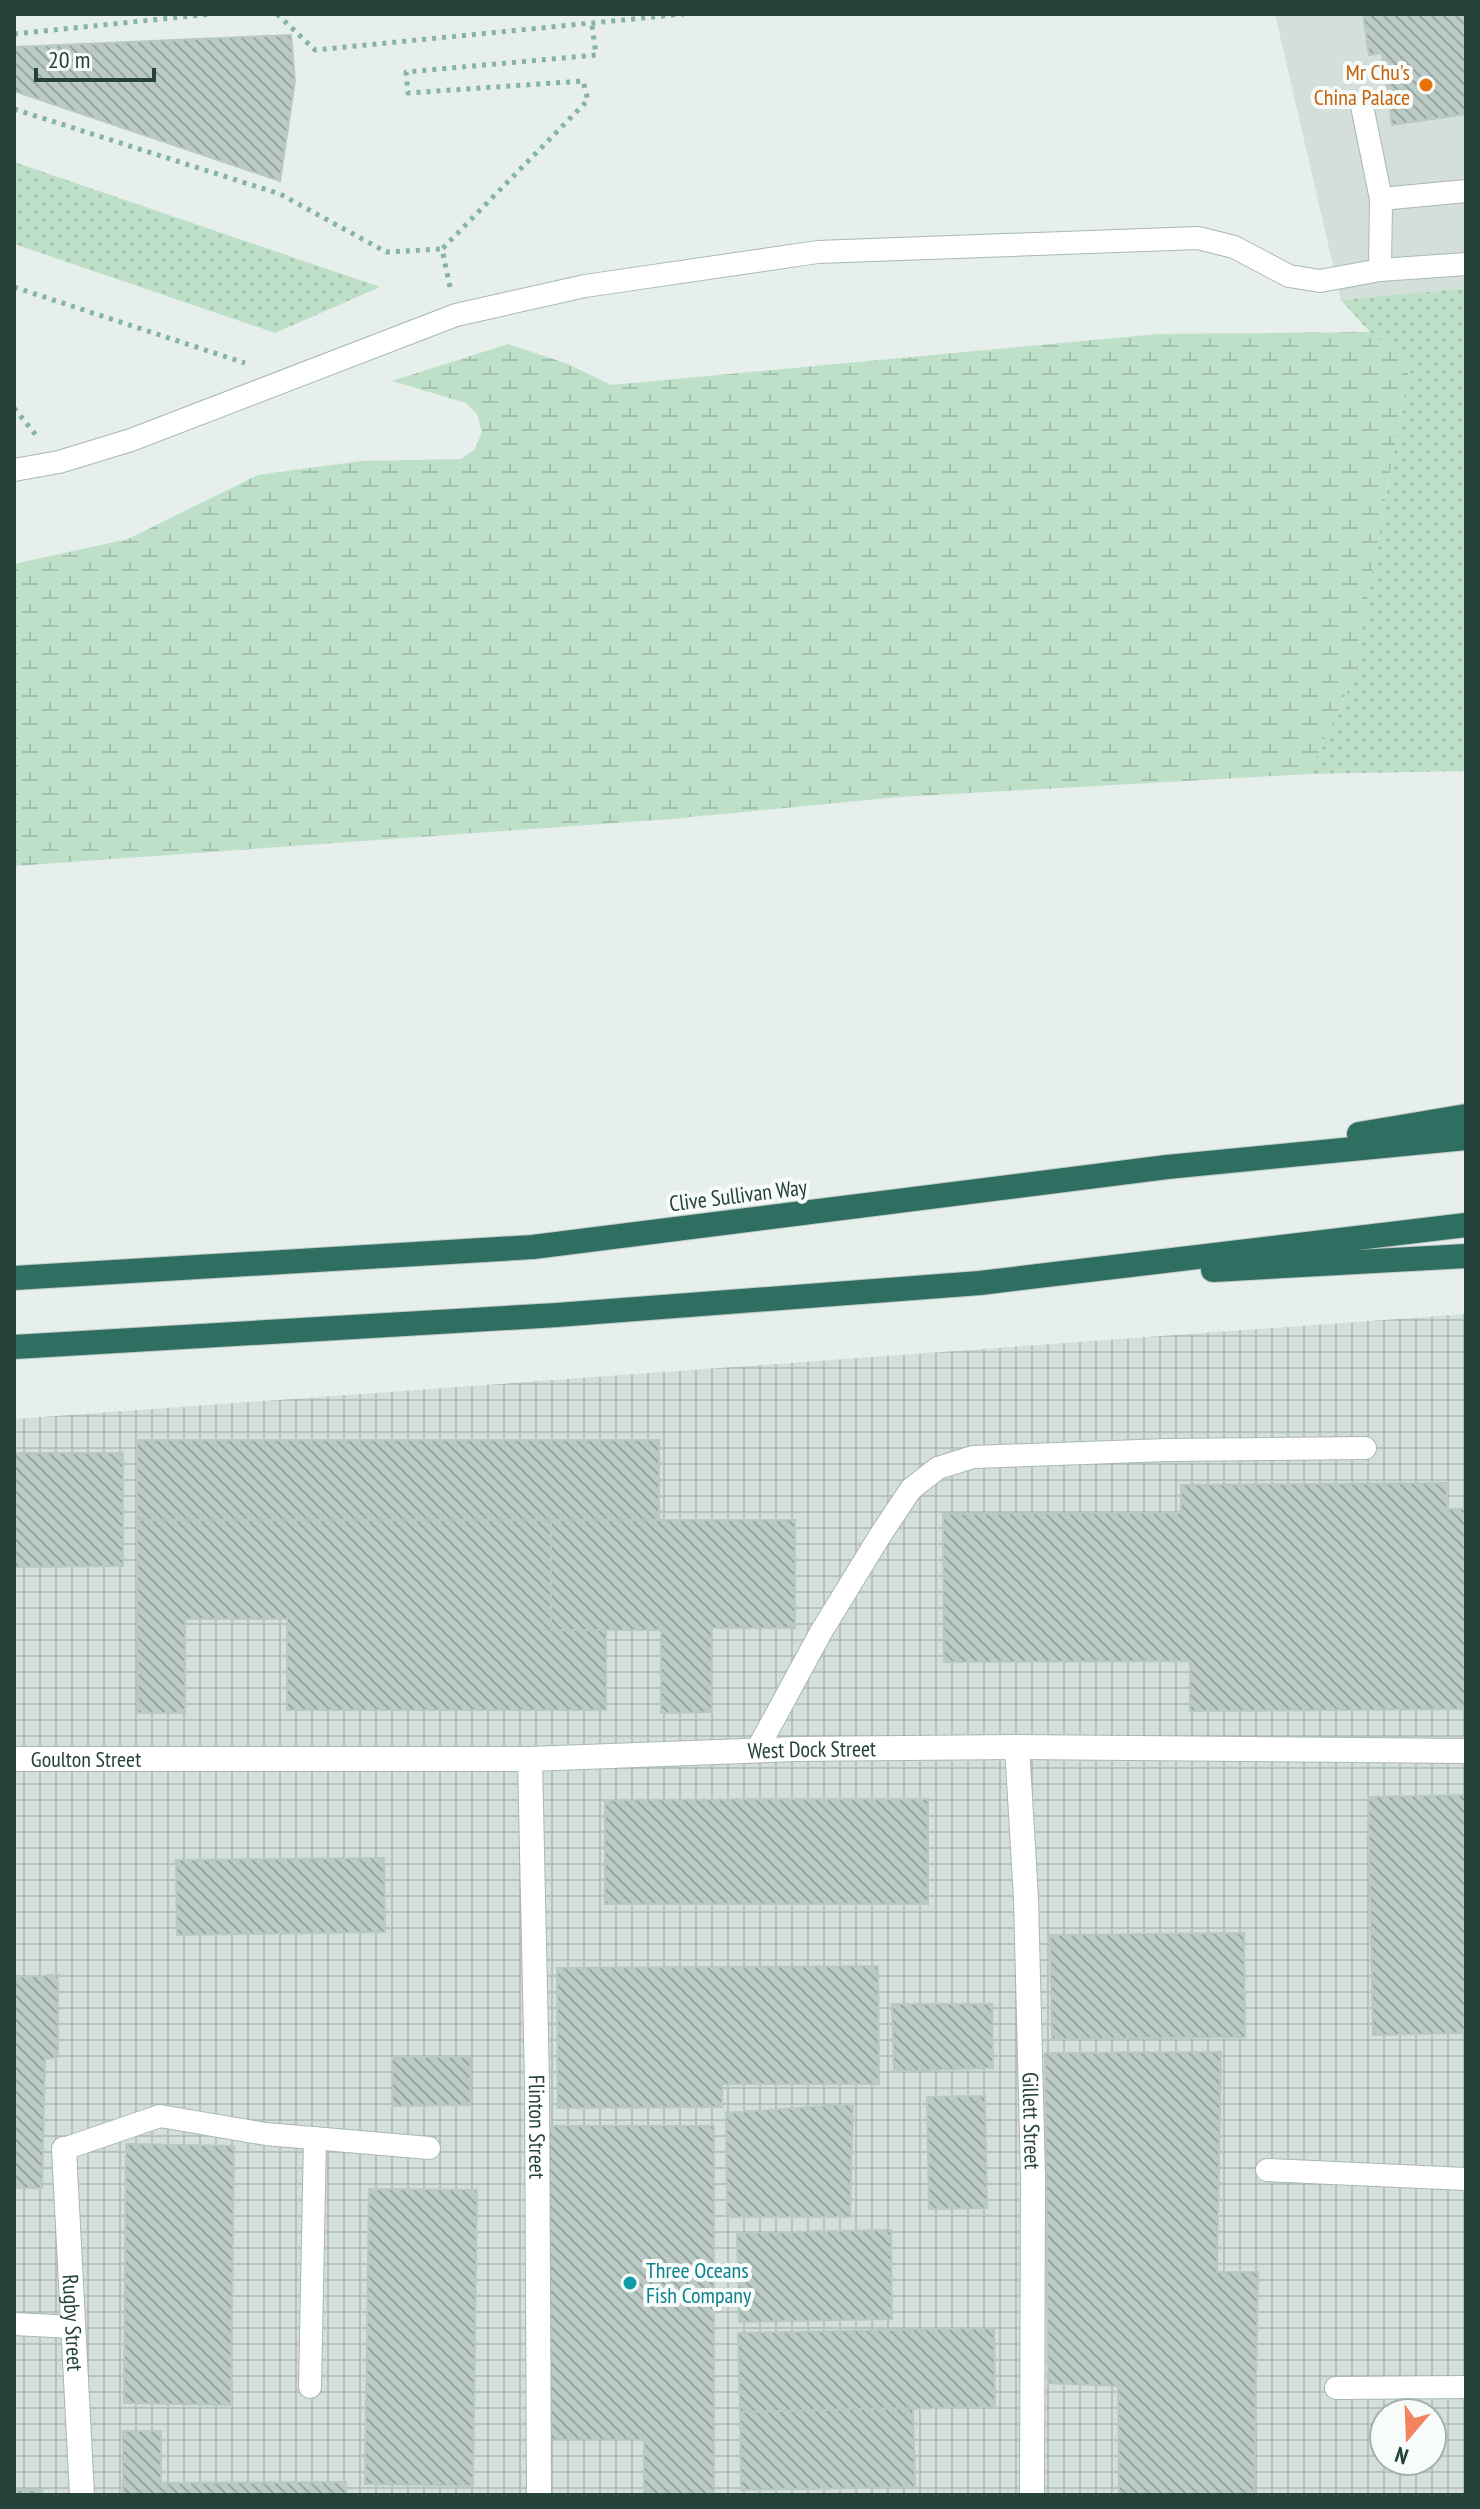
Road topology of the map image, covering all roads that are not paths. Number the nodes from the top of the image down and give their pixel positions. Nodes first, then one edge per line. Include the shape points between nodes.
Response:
1 (1362, 106) dead end
2 (1466, 191) edge
3 (1381, 199) junction
4 (1466, 264) edge
5 (1380, 270) junction
6 (14, 470) edge
7 (1466, 1116) edge
8 (1466, 1138) edge
9 (1167, 1167) junction
10 (1466, 1225) edge
11 (1466, 1256) edge
12 (14, 1278) edge
13 (980, 1283) junction
14 (14, 1347) edge
15 (1365, 1448) dead end
16 (1017, 1747) junction
17 (757, 1750) junction
18 (1466, 1751) edge
19 (14, 1759) edge
20 (530, 1759) junction
21 (159, 1761) joint
22 (315, 2138) junction
23 (429, 2148) dead end
24 (64, 2149) joint
25 (1267, 2170) dead end
26 (1466, 2179) edge
27 (14, 2324) edge
28 (73, 2327) junction
29 (310, 2387) dead end
30 (1466, 2387) edge
31 (1336, 2388) dead end
32 (82, 2495) edge
33 (539, 2495) edge
34 (1032, 2495) edge

1 - 3 lane
2 - 3 lane
3 - 5 lane
4 - 5 lane
5 - 6 lane via 1320,281 1289,276 1234,247 1198,238 818,252 585,286 456,315 131,440
7 - 9 highway
8 - 9 highway, Clive Sullivan Way
9 - 12 highway, Clive Sullivan Way via 533,1247
10 - 13 highway
11 - 13 highway
13 - 14 highway
15 - 17 lane via 973,1457 938,1468 911,1489 881,1534
16 - 17 street, West Dock Street
16 - 18 street, West Dock Street
16 - 34 street, Gillett Street via 1033,2176
17 - 20 street, West Dock Street
19 - 21 street, Goulton Street
20 - 21 street, West Dock Street
20 - 33 street, Flinton Street
22 - 23 lane
22 - 24 lane via 160,2116
22 - 29 lane
24 - 28 street, Rugby Street
25 - 26 lane
27 - 28 lane
28 - 32 street, Rugby Street
30 - 31 lane

